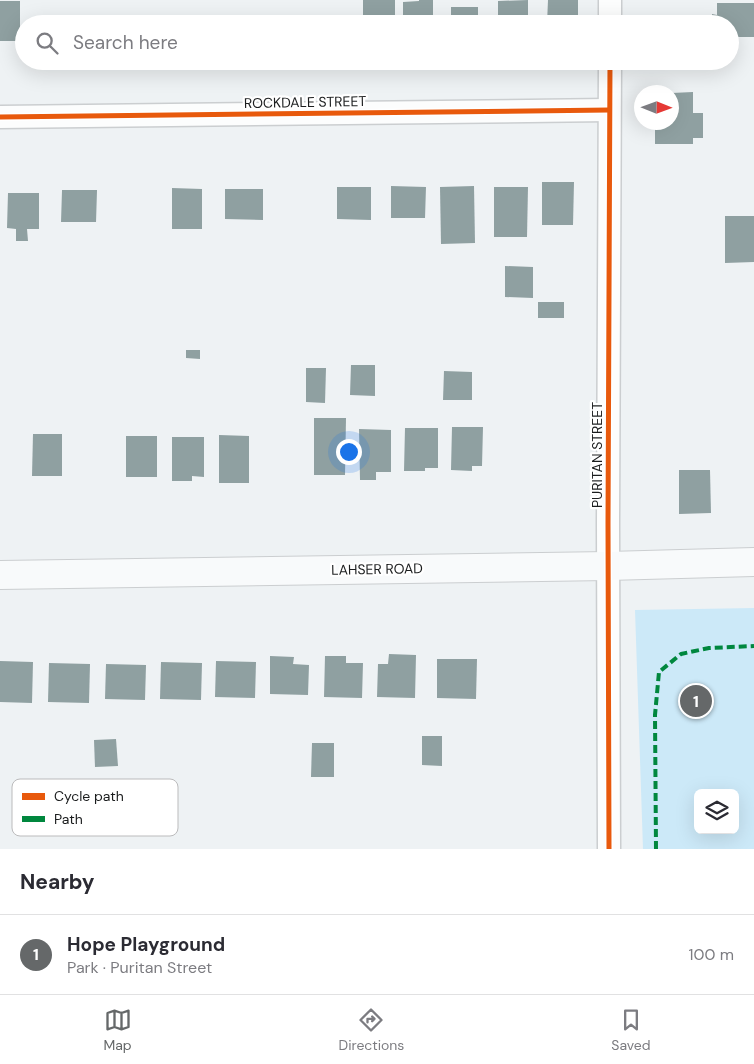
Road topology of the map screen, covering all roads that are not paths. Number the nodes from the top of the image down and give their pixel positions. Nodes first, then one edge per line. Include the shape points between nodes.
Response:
1 (610, 0) edge
2 (610, 15) edge
3 (610, 70) edge
4 (610, 110) junction
5 (0, 117) edge
6 (754, 562) edge
7 (608, 566) junction
8 (0, 575) edge
9 (609, 849) edge

1 - 2 street
3 - 4 street, PURITAN STREET
4 - 5 street, ROCKDALE STREET
4 - 7 street, PURITAN STREET
6 - 7 main road, LAHSER ROAD
7 - 8 main road, LAHSER ROAD
7 - 9 street, PURITAN STREET

